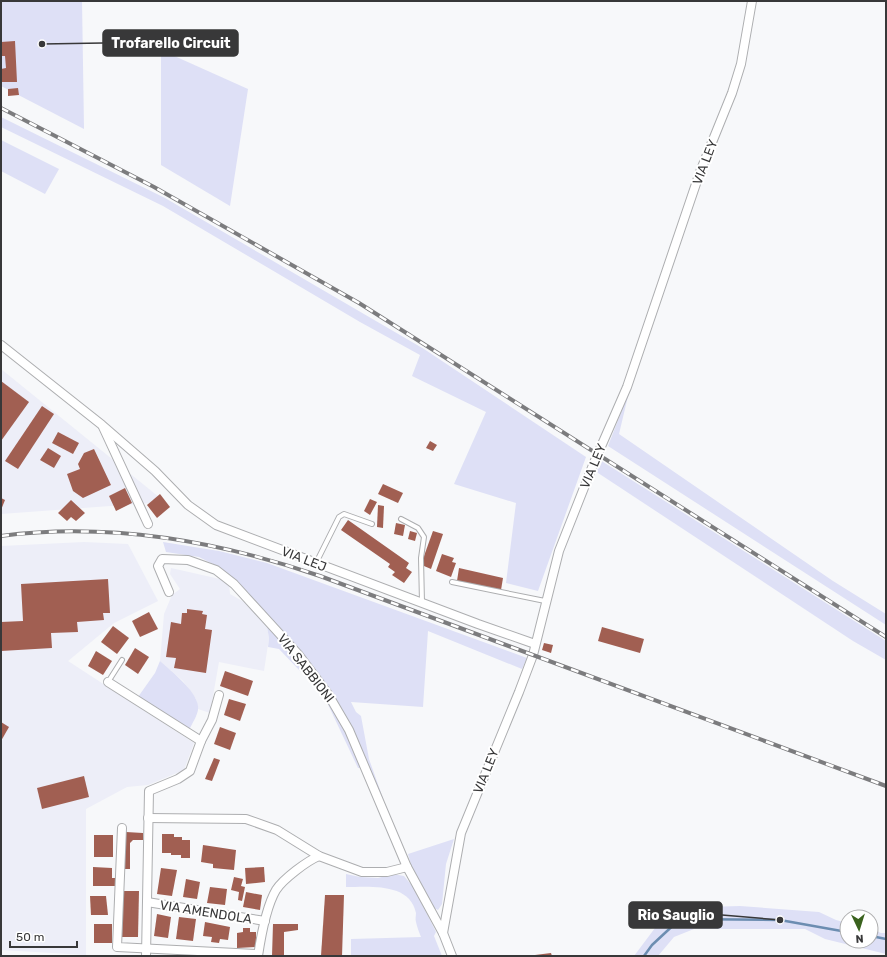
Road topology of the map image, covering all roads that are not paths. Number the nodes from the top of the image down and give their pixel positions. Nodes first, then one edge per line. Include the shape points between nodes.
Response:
1 (752, 1) edge
2 (1, 345) edge
3 (102, 425) junction
4 (401, 519) dead end
5 (148, 524) dead end
6 (372, 524) dead end
7 (316, 563) junction
8 (452, 582) dead end
9 (169, 592) dead end
10 (545, 602) junction
11 (422, 603) junction
12 (535, 644) junction
13 (122, 660) dead end
14 (108, 682) joint
15 (219, 695) dead end
16 (201, 741) junction
17 (148, 818) junction
18 (122, 828) dead end
19 (319, 856) junction
20 (407, 867) junction
21 (147, 902) junction
22 (265, 921) junction
23 (443, 933) junction
24 (146, 952) edge
25 (207, 953) edge
26 (258, 955) edge
27 (452, 956) edge

1 - 10 street, VIA LEY via 741,64 732,93 700,172 627,387 559,551
2 - 3 street, VIA LEJ
3 - 5 street
3 - 7 street, VIA LEJ via 155,471 188,505 216,525
4 - 11 lane via 418,528 424,537 421,558
6 - 7 lane via 344,514 338,517
7 - 11 street, VIA LEJ
8 - 10 lane
9 - 20 street, VIA SABBIONI via 158,566 162,559 188,560 216,570 234,584 298,654 328,694 349,730
10 - 12 street, VIA LEY
11 - 12 street, VIA LEJ
12 - 23 street, VIA LEY via 519,692 461,833
13 - 14 lane
14 - 16 street
15 - 16 street via 212,720
16 - 17 street via 190,771 149,791
17 - 19 street via 246,819 277,830
17 - 21 street
18 - 24 street via 117,948
19 - 20 street via 362,872 387,872
19 - 22 street via 306,861 276,890
20 - 23 street
21 - 22 street, VIA AMENDOLA
21 - 24 street
22 - 26 street
23 - 27 street
24 - 25 street
25 - 26 street

